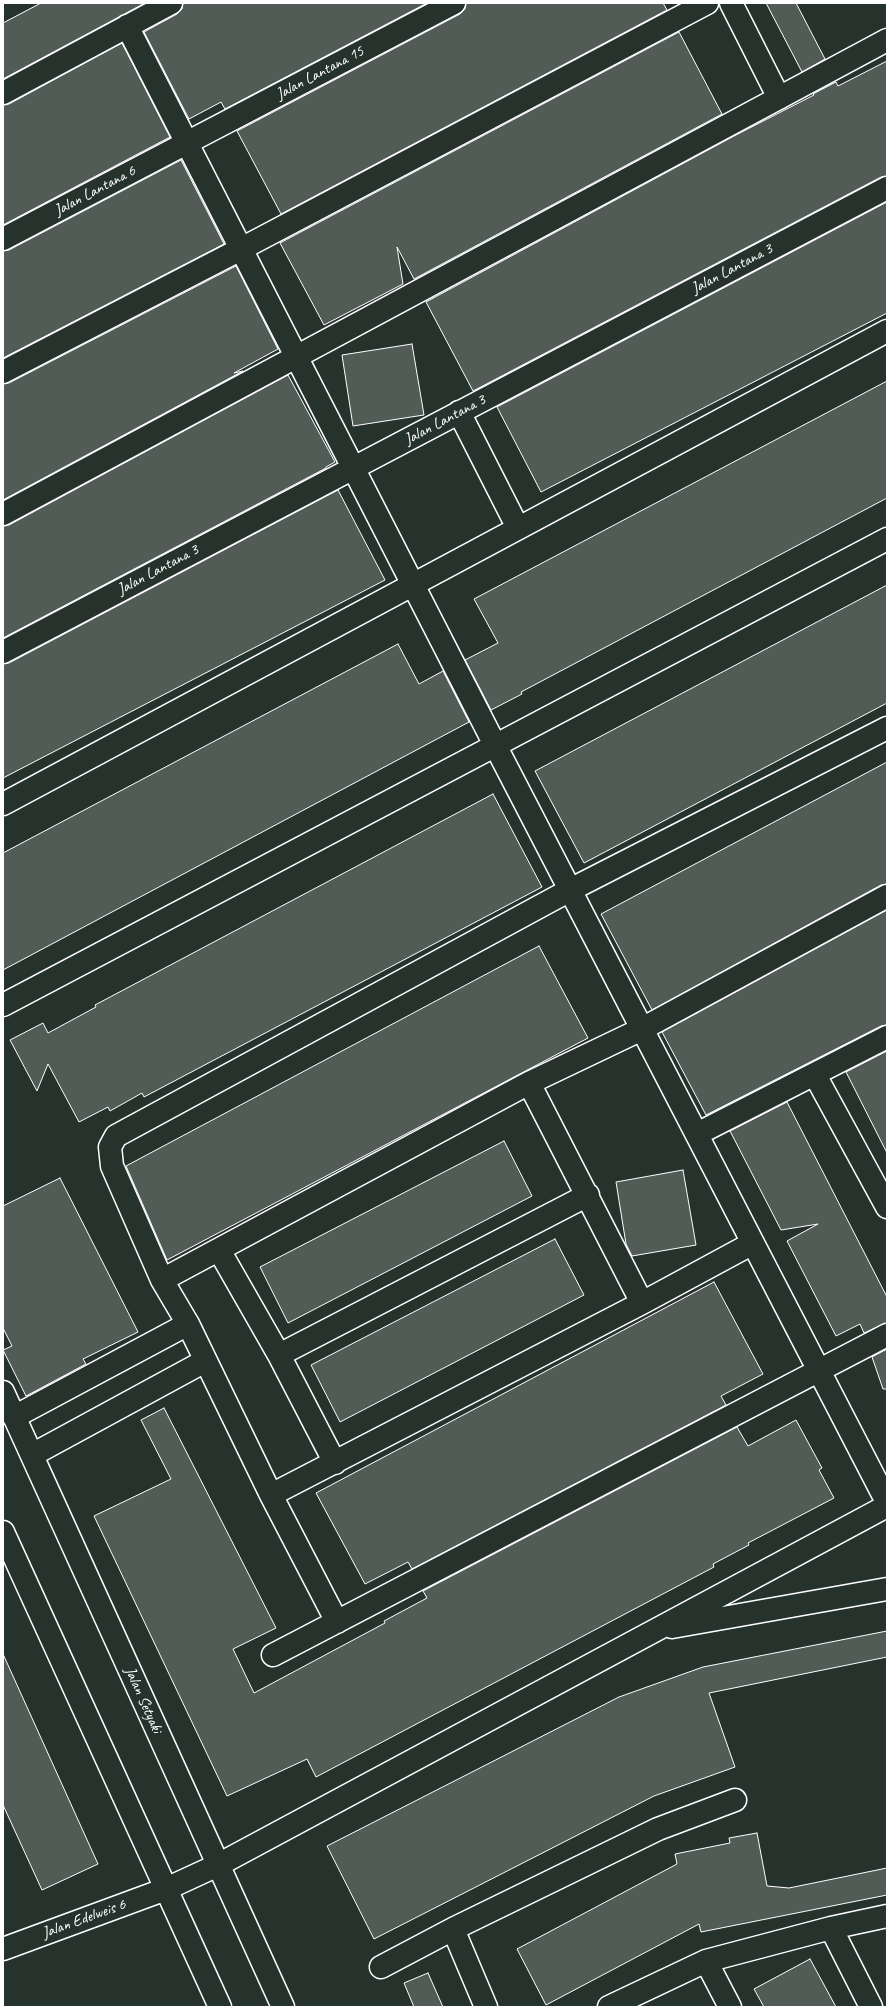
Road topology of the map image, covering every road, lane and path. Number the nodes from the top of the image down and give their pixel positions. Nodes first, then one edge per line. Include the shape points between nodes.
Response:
1 (171, 3) edge
2 (454, 3) edge
3 (707, 3) edge
4 (730, 3) edge
5 (127, 26) junction
6 (887, 40) edge
7 (3, 93) edge
8 (779, 98) junction
9 (186, 143) junction
10 (887, 188) edge
11 (3, 239) edge
12 (241, 249) junction
13 (887, 331) edge
14 (296, 357) junction
15 (3, 372) edge
16 (459, 412) junction
17 (353, 468) junction
18 (3, 514) edge
19 (518, 528) junction
20 (887, 539) edge
21 (413, 586) junction
22 (3, 652) edge
23 (887, 728) edge
24 (494, 745) junction
25 (3, 804) edge
26 (570, 890) junction
27 (887, 896) edge
28 (3, 1005) edge
29 (642, 1029) junction
30 (887, 1037) edge
31 (815, 1075) junction
32 (529, 1083) junction
33 (697, 1134) junction
34 (588, 1195) junction
35 (887, 1207) edge
36 (753, 1243) junction
37 (220, 1250) junction
38 (162, 1280) junction
39 (642, 1303) junction
40 (188, 1324) junction
41 (887, 1335) edge
42 (279, 1355) junction
43 (206, 1362) junction
44 (819, 1371) junction
45 (3, 1392) edge
46 (14, 1417) junction
47 (32, 1455) junction
48 (335, 1463) junction
49 (271, 1495) junction
50 (887, 1502) edge
51 (887, 1506) edge
52 (3, 1532) edge
53 (887, 1589) edge
54 (337, 1622) junction
55 (652, 1631) junction
56 (273, 1655) dead end
57 (735, 1800) dead end
58 (218, 1865) junction
59 (166, 1889) junction
60 (887, 1916) edge
61 (831, 1928) junction
62 (453, 1929) junction
63 (3, 1949) edge
64 (706, 1961) junction
65 (381, 1967) dead end
66 (220, 2007) edge
67 (282, 2007) edge
68 (486, 2007) edge
69 (609, 2007) edge
70 (730, 2007) edge
71 (871, 2007) edge

1 - 5 street
2 - 9 street, Jalan Lantana 15
3 - 12 street
4 - 8 street
5 - 7 street
5 - 9 street
6 - 8 street
8 - 14 street
9 - 11 street, Jalan Lantana 6
9 - 12 street
10 - 16 street, Jalan Lantana 3
12 - 14 street
12 - 15 street
13 - 19 street
14 - 17 street
14 - 18 street
16 - 17 street, Jalan Lantana 3
16 - 19 street
17 - 21 street
17 - 22 street, Jalan Lantana 3
19 - 21 street
20 - 24 street
21 - 24 street
21 - 25 street
23 - 26 street
24 - 26 street
24 - 28 street
26 - 29 street
26 - 38 street via 116,1136 110,1147 112,1166
27 - 29 street
29 - 32 street
29 - 33 street
30 - 31 street
31 - 33 street
31 - 35 street
32 - 34 street
32 - 37 street
33 - 36 street
34 - 39 street
34 - 42 street
36 - 39 street
36 - 44 street
37 - 38 street
37 - 42 street
38 - 40 street
39 - 48 street
40 - 43 street
40 - 46 street
41 - 44 street
42 - 48 street
43 - 47 street
43 - 49 street
44 - 50 street
44 - 54 street
45 - 46 street, Jalan Setyaki
46 - 47 street, Jalan Setyaki
47 - 58 street, Jalan Setyaki
48 - 49 street
49 - 54 street
51 - 55 street, Jalan Edelweis 6
52 - 59 street
53 - 55 street
54 - 56 street
55 - 58 street, Jalan Edelweis 6
57 - 62 street via 658,1829
58 - 59 street, Jalan Edelweis 6
58 - 67 street, Jalan Setyaki
59 - 63 street, Jalan Edelweis 6
59 - 66 street
60 - 61 street
61 - 64 street
61 - 71 street
62 - 65 street
62 - 68 street
64 - 69 street
64 - 70 street

